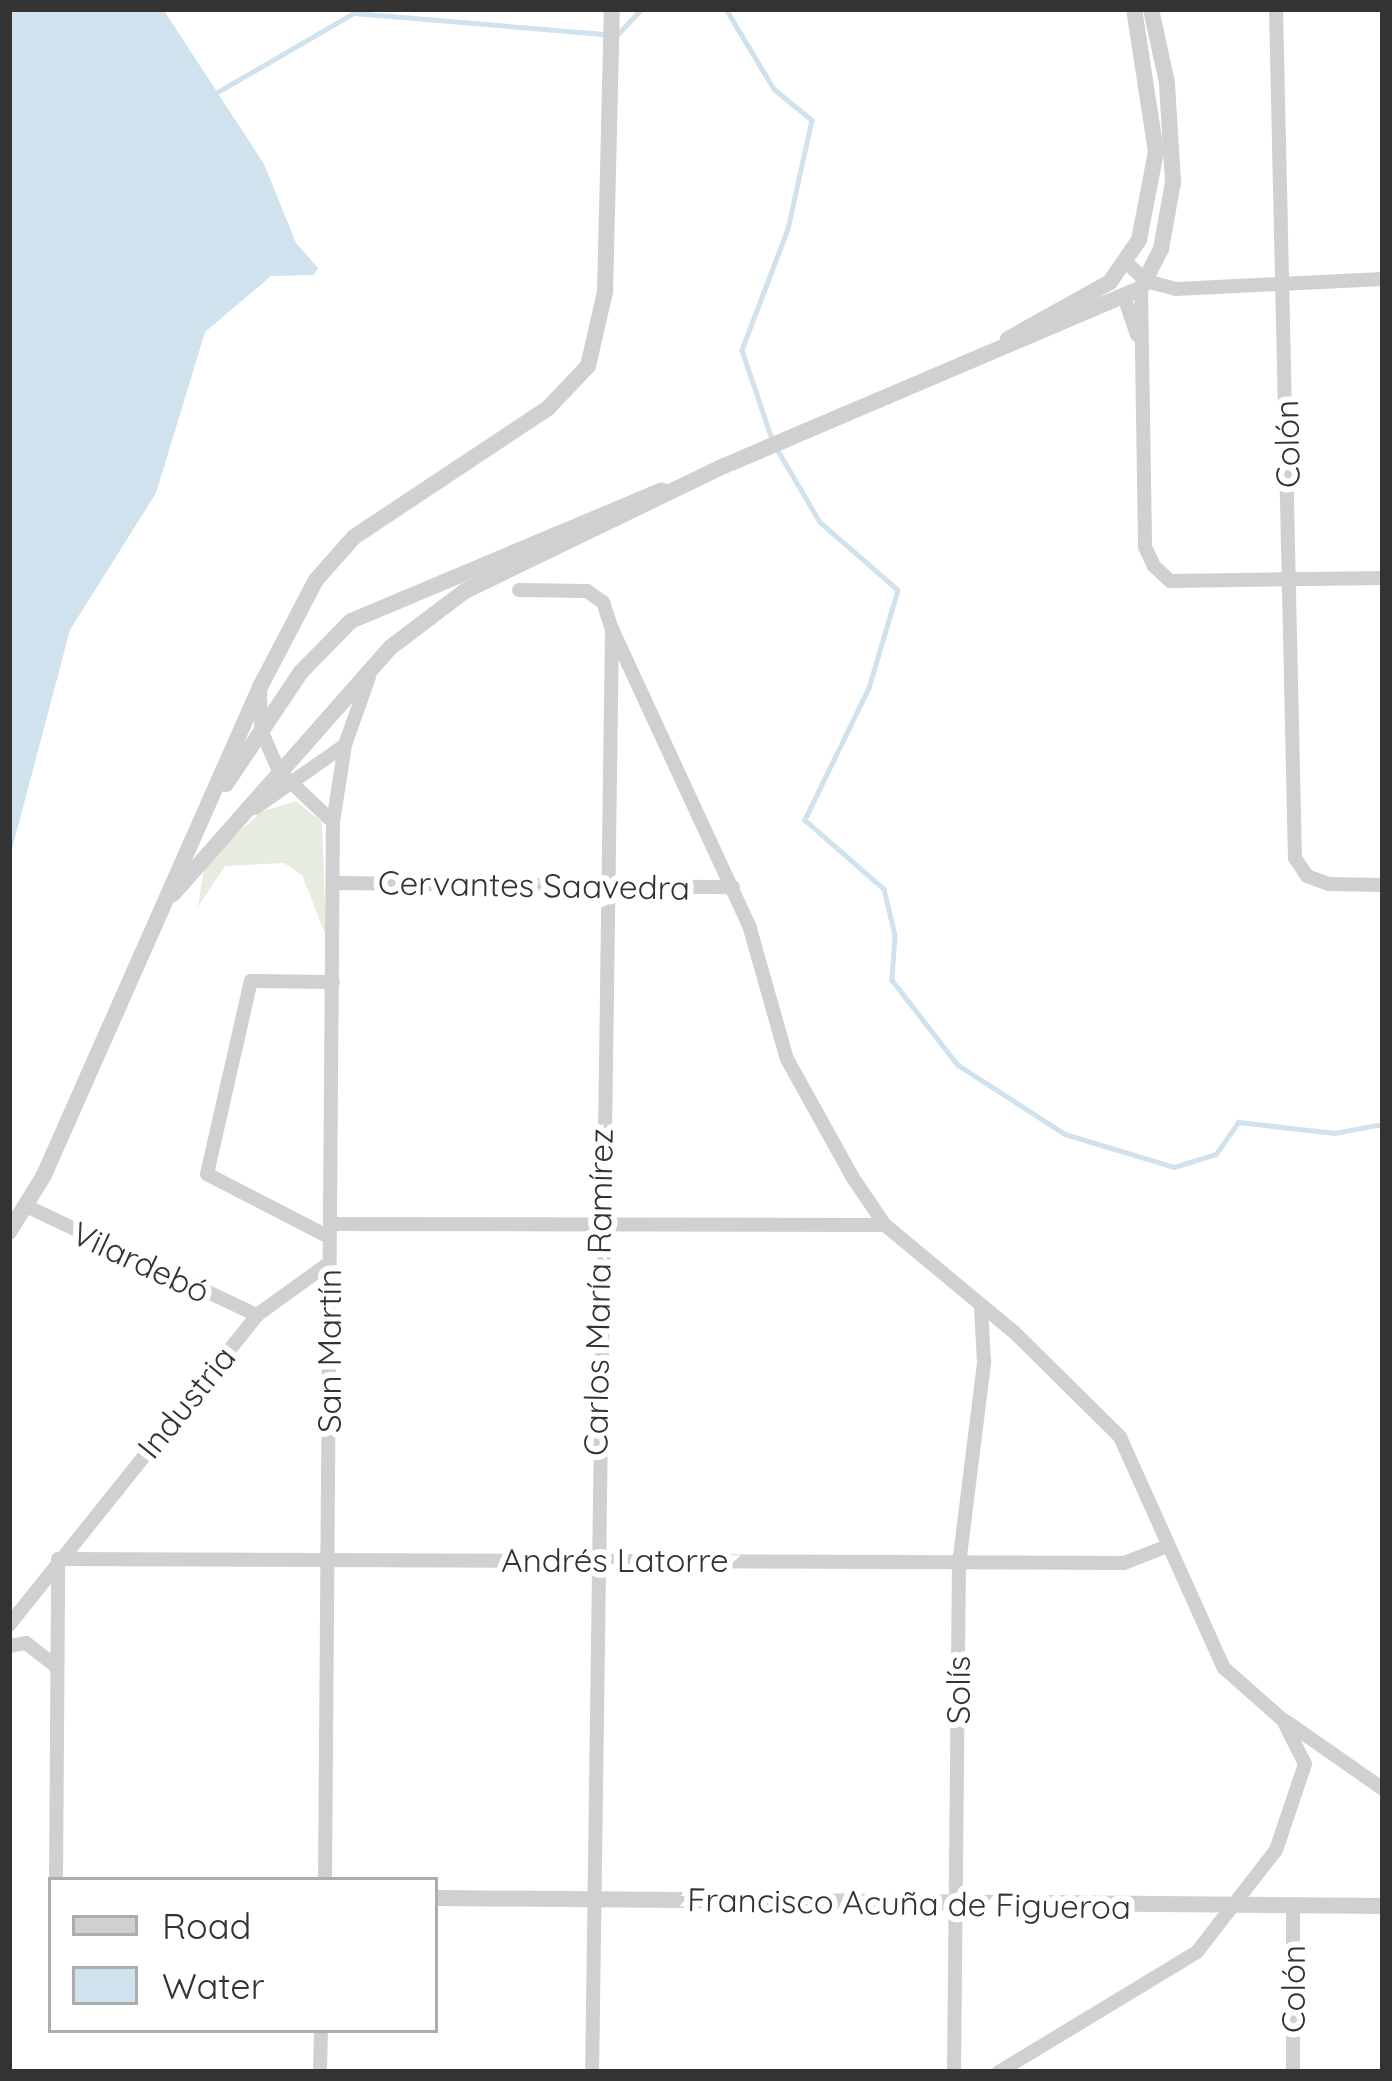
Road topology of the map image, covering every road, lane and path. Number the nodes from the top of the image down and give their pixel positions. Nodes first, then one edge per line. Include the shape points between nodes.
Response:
1 (612, 9) edge
2 (1134, 9) edge
3 (1151, 9) edge
4 (1276, 9) edge
5 (1128, 264) junction
6 (1383, 278) edge
7 (1283, 281) junction
8 (1144, 284) junction
9 (1125, 300) junction
10 (1142, 351) junction
11 (939, 377) junction
12 (686, 484) junction
13 (1383, 578) edge
14 (1290, 582) junction
15 (518, 590) dead end
16 (612, 629) junction
17 (373, 667) junction
18 (260, 687) junction
19 (261, 730) junction
20 (345, 745) junction
21 (287, 777) junction
22 (205, 814) junction
23 (333, 822) junction
24 (335, 883) junction
25 (603, 885) junction
26 (1383, 885) edge
27 (734, 887) junction
28 (173, 894) junction
29 (333, 982) junction
30 (26, 1206) junction
31 (885, 1225) junction
32 (600, 1227) junction
33 (330, 1230) junction
34 (9, 1232) edge
35 (329, 1263) junction
36 (981, 1309) junction
37 (257, 1315) junction
38 (1168, 1546) junction
39 (58, 1559) junction
40 (594, 1559) junction
41 (328, 1561) junction
42 (959, 1564) junction
43 (9, 1625) edge
44 (9, 1646) edge
45 (56, 1668) junction
46 (1283, 1720) junction
47 (1383, 1789) edge
48 (56, 1877) edge
49 (325, 1877) edge
50 (438, 1898) edge
51 (591, 1898) junction
52 (1238, 1906) junction
53 (1293, 1906) junction
54 (1383, 1906) edge
55 (957, 1907) junction
56 (321, 2033) edge
57 (320, 2072) edge
58 (592, 2072) edge
59 (954, 2072) edge
60 (999, 2072) edge
61 (1293, 2072) edge

1 - 18 street via 605,292 588,366 548,408 332,556
2 - 5 street via 1156,152 1149,209
3 - 8 street via 1167,83 1174,182
4 - 7 street, Colón
5 - 8 street
5 - 11 street
6 - 7 street
7 - 8 street
7 - 14 street, Colón
8 - 9 street
8 - 10 street
9 - 10 street
9 - 11 street
10 - 14 street via 1145,547 1170,581
11 - 12 street
12 - 17 street via 465,591
12 - 19 street via 638,496 351,621 301,672
13 - 14 street
14 - 26 street, Colón via 1295,858 1307,877
15 - 16 street via 587,591 603,602
16 - 25 street, Carlos María Ramírez
16 - 27 street
17 - 20 street, San Martín
17 - 21 street
18 - 19 street
18 - 22 street
19 - 21 street
19 - 22 street
20 - 21 street
20 - 23 street, San Martín
21 - 23 street
21 - 28 street via 226,827
22 - 28 street
23 - 24 street, San Martín
24 - 25 street, Cervantes Saavedra
24 - 29 street, San Martín
25 - 27 street, Cervantes Saavedra
25 - 32 street, Carlos María Ramírez
27 - 31 street via 788,1059
28 - 30 street
29 - 33 street, San Martín
29 - 33 street via 250,981 207,1174
30 - 34 street
30 - 37 street, Vilardebó
31 - 32 street
31 - 36 street
32 - 33 street
32 - 40 street, Carlos María Ramírez
33 - 35 street, San Martín
35 - 37 street, Industria
35 - 41 street, San Martín
36 - 38 street via 1120,1437
36 - 42 street, Solís via 984,1362
37 - 39 street, Industria
38 - 42 street, Andrés Latorre via 1124,1563
38 - 46 street via 1224,1668
39 - 41 street, Andrés Latorre
39 - 43 street, Industria
39 - 45 street
40 - 41 street, Andrés Latorre
40 - 42 street, Andrés Latorre
40 - 51 street, Carlos María Ramírez
41 - 49 street, San Martín
42 - 55 street, Solís
44 - 45 street via 26,1643
45 - 48 street
46 - 47 street
46 - 52 street via 1305,1765 1297,1804
50 - 51 street, Francisco Acuña de Figueroa
51 - 55 street, Francisco Acuña de Figueroa
51 - 58 street, Carlos María Ramírez
52 - 53 street, Francisco Acuña de Figueroa
52 - 55 street, Francisco Acuña de Figueroa
52 - 60 street via 1197,1952 1141,1994
53 - 54 street, Francisco Acuña de Figueroa
53 - 61 street, Colón
55 - 59 street, Solís
56 - 57 street

